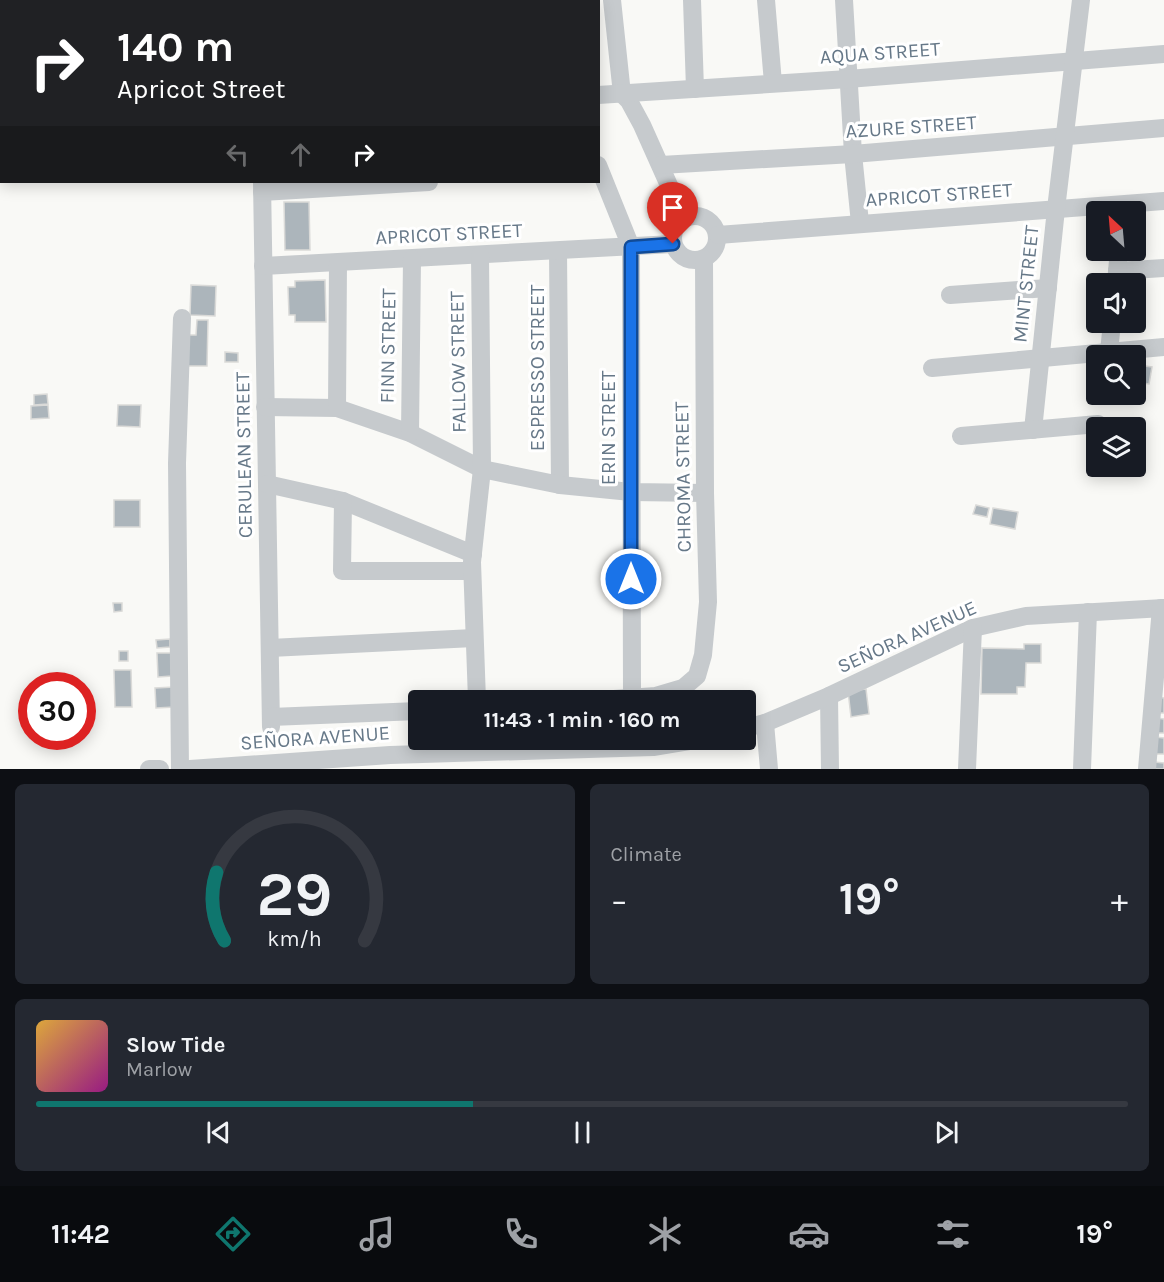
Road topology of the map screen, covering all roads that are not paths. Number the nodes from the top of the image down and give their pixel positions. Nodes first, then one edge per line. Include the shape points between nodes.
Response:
1 (612, 0) edge
2 (692, 0) edge
3 (766, 0) edge
4 (844, 0) edge
5 (1082, 0) edge
6 (1164, 54) edge
7 (1075, 61) junction
8 (848, 79) junction
9 (773, 83) junction
10 (695, 89) junction
11 (622, 94) junction
12 (600, 95) edge
13 (1164, 128) edge
14 (1065, 138) junction
15 (854, 154) junction
16 (661, 165) junction
17 (600, 171) edge
18 (396, 183) edge
19 (262, 187) edge
20 (1164, 201) edge
21 (1146, 204) edge
22 (1056, 209) junction
23 (1086, 209) edge
24 (684, 219) junction
25 (860, 223) junction
26 (717, 235) junction
27 (673, 244) junction
28 (631, 247) junction
29 (558, 251) junction
30 (480, 255) junction
31 (411, 259) junction
32 (704, 259) junction
33 (338, 263) junction
34 (263, 266) junction
35 (1164, 268) edge
36 (1137, 273) edge
37 (1048, 288) junction
38 (950, 295) dead end
39 (182, 318) dead end
40 (1164, 347) edge
41 (1146, 349) edge
42 (1086, 354) edge
43 (1041, 358) junction
44 (932, 368) dead end
45 (266, 407) junction
46 (337, 408) junction
47 (1086, 425) edge
48 (1033, 430) junction
49 (410, 433) junction
50 (961, 436) dead end
51 (482, 469) junction
52 (267, 484) junction
53 (560, 485) junction
54 (631, 492) junction
55 (705, 493) junction
56 (343, 501) junction
57 (472, 562) junction
58 (1162, 608) edge
59 (1088, 612) junction
60 (973, 628) junction
61 (474, 638) junction
62 (270, 648) junction
63 (477, 690) edge
64 (632, 690) edge
65 (676, 690) edge
66 (830, 696) junction
67 (408, 712) edge
68 (765, 723) junction
69 (756, 725) edge
70 (554, 750) edge
71 (152, 769) edge
72 (160, 769) edge
73 (180, 769) edge
74 (190, 769) edge
75 (769, 769) edge
76 (830, 769) edge
77 (967, 769) edge
78 (1082, 769) edge
79 (1148, 769) edge

1 - 11 street
2 - 10 street
3 - 9 street
4 - 8 street
5 - 7 street, MINT STREET
6 - 7 street, AQUA STREET
7 - 8 street, AQUA STREET
7 - 14 street, MINT STREET
8 - 9 street, AQUA STREET
8 - 15 street
9 - 10 street, AQUA STREET
10 - 11 street, AQUA STREET
11 - 12 street, AQUA STREET
11 - 16 street via 636,112
13 - 14 street, AZURE STREET
14 - 15 street, AZURE STREET
14 - 22 street, MINT STREET
15 - 16 street, AZURE STREET
15 - 25 street
16 - 24 street
17 - 28 street, ERIN STREET
18 - 19 street
19 - 34 street, CERULEAN STREET
20 - 21 street, APRICOT STREET
22 - 23 street, APRICOT STREET
22 - 25 street, APRICOT STREET
22 - 37 street, MINT STREET
24 - 26 street via 706,219
24 - 27 street via 674,230
25 - 26 street, APRICOT STREET
26 - 32 street via 717,245
27 - 28 street, APRICOT STREET
27 - 32 street via 687,259
28 - 29 street, APRICOT STREET
28 - 54 street, ERIN STREET
29 - 30 street, APRICOT STREET
29 - 53 street, ESPRESSO STREET
30 - 31 street, APRICOT STREET
30 - 51 street, FALLOW STREET
31 - 33 street, APRICOT STREET
31 - 49 street, FINN STREET
32 - 55 street, CHROMA STREET
33 - 34 street, APRICOT STREET
33 - 46 street
34 - 45 street, CERULEAN STREET
35 - 36 street
37 - 38 street
37 - 43 street, MINT STREET
39 - 73 street via 177,463
40 - 41 street
42 - 43 street
43 - 44 street
43 - 48 street, MINT STREET
45 - 46 street
45 - 52 street, CERULEAN STREET
46 - 49 street
47 - 48 street
48 - 50 street
49 - 51 street
51 - 53 street
51 - 57 street, FALLOW STREET
52 - 56 street
52 - 62 street, CERULEAN STREET
53 - 54 street
54 - 55 street
54 - 64 street, ERIN STREET
55 - 65 street, CHROMA STREET via 708,602 703,655 697,676
56 - 57 street
56 - 57 street via 342,571
57 - 61 street, FALLOW STREET
58 - 59 street, SEÑORA AVENUE
58 - 79 street
59 - 60 street, SEÑORA AVENUE via 1026,616
59 - 78 street
60 - 66 street, SEÑORA AVENUE
60 - 77 street
61 - 62 street
61 - 63 street, FALLOW STREET
62 - 67 street, CERULEAN STREET via 272,722
66 - 68 street, SEÑORA AVENUE
66 - 76 street
68 - 69 street, SEÑORA AVENUE
68 - 75 street
70 - 74 street, SEÑORA AVENUE via 390,755
71 - 72 street

